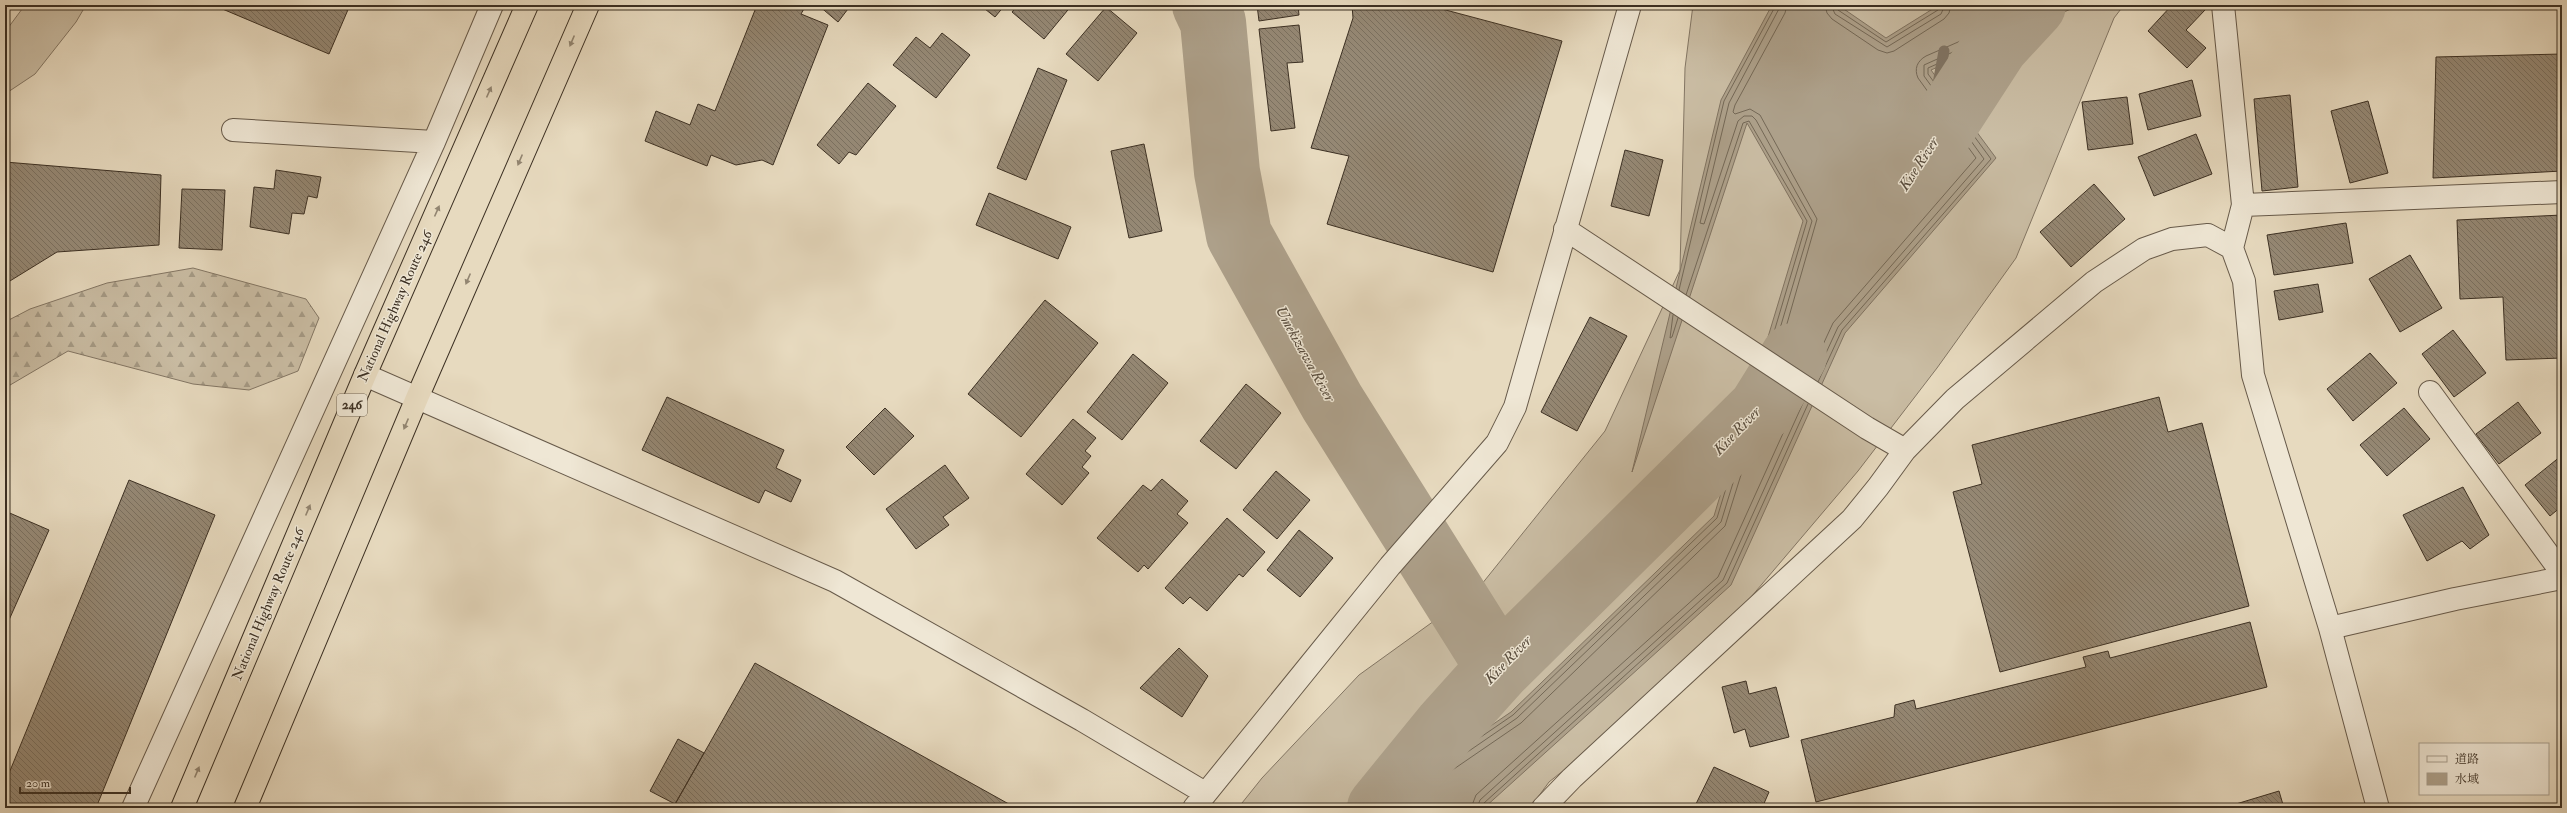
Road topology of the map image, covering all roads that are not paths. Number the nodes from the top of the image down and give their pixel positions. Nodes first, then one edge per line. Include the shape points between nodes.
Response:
1 (492, 5) edge
2 (527, 5) edge
3 (588, 5) edge
4 (1630, 5) edge
5 (2223, 5) edge
6 (233, 130) dead end
7 (434, 142) junction
8 (2562, 192) edge
9 (2243, 205) junction
10 (1565, 229) junction
11 (2232, 248) junction
12 (364, 375) junction
13 (2430, 392) dead end
14 (417, 398) junction
15 (1905, 450) junction
16 (2562, 573) edge
17 (2562, 578) edge
18 (2330, 628) junction
19 (1199, 801) edge
20 (133, 808) edge
21 (182, 808) edge
22 (245, 808) edge
23 (1543, 808) edge
24 (2378, 808) edge

1 - 7 street
12 -> 2 highway, National Highway Route 246 / 246
3 -> 14 highway
4 - 10 street
5 - 9 street
6 - 7 street
7 - 20 street
8 - 9 street
9 - 11 street
10 - 15 street via 1867,428
10 - 19 street via 1515,407 1496,443 1390,566
11 - 15 street via 2208,235 2172,239 2144,250 2088,287 1955,399
11 - 18 street via 2244,281 2254,376
12 - 14 street
21 -> 12 highway, National Highway Route 246 / 246
13 - 16 street
14 - 19 street via 835,581 1082,720
14 -> 22 highway
15 - 23 street via 1852,519 1572,778
17 - 18 street via 2455,599
18 - 24 street

